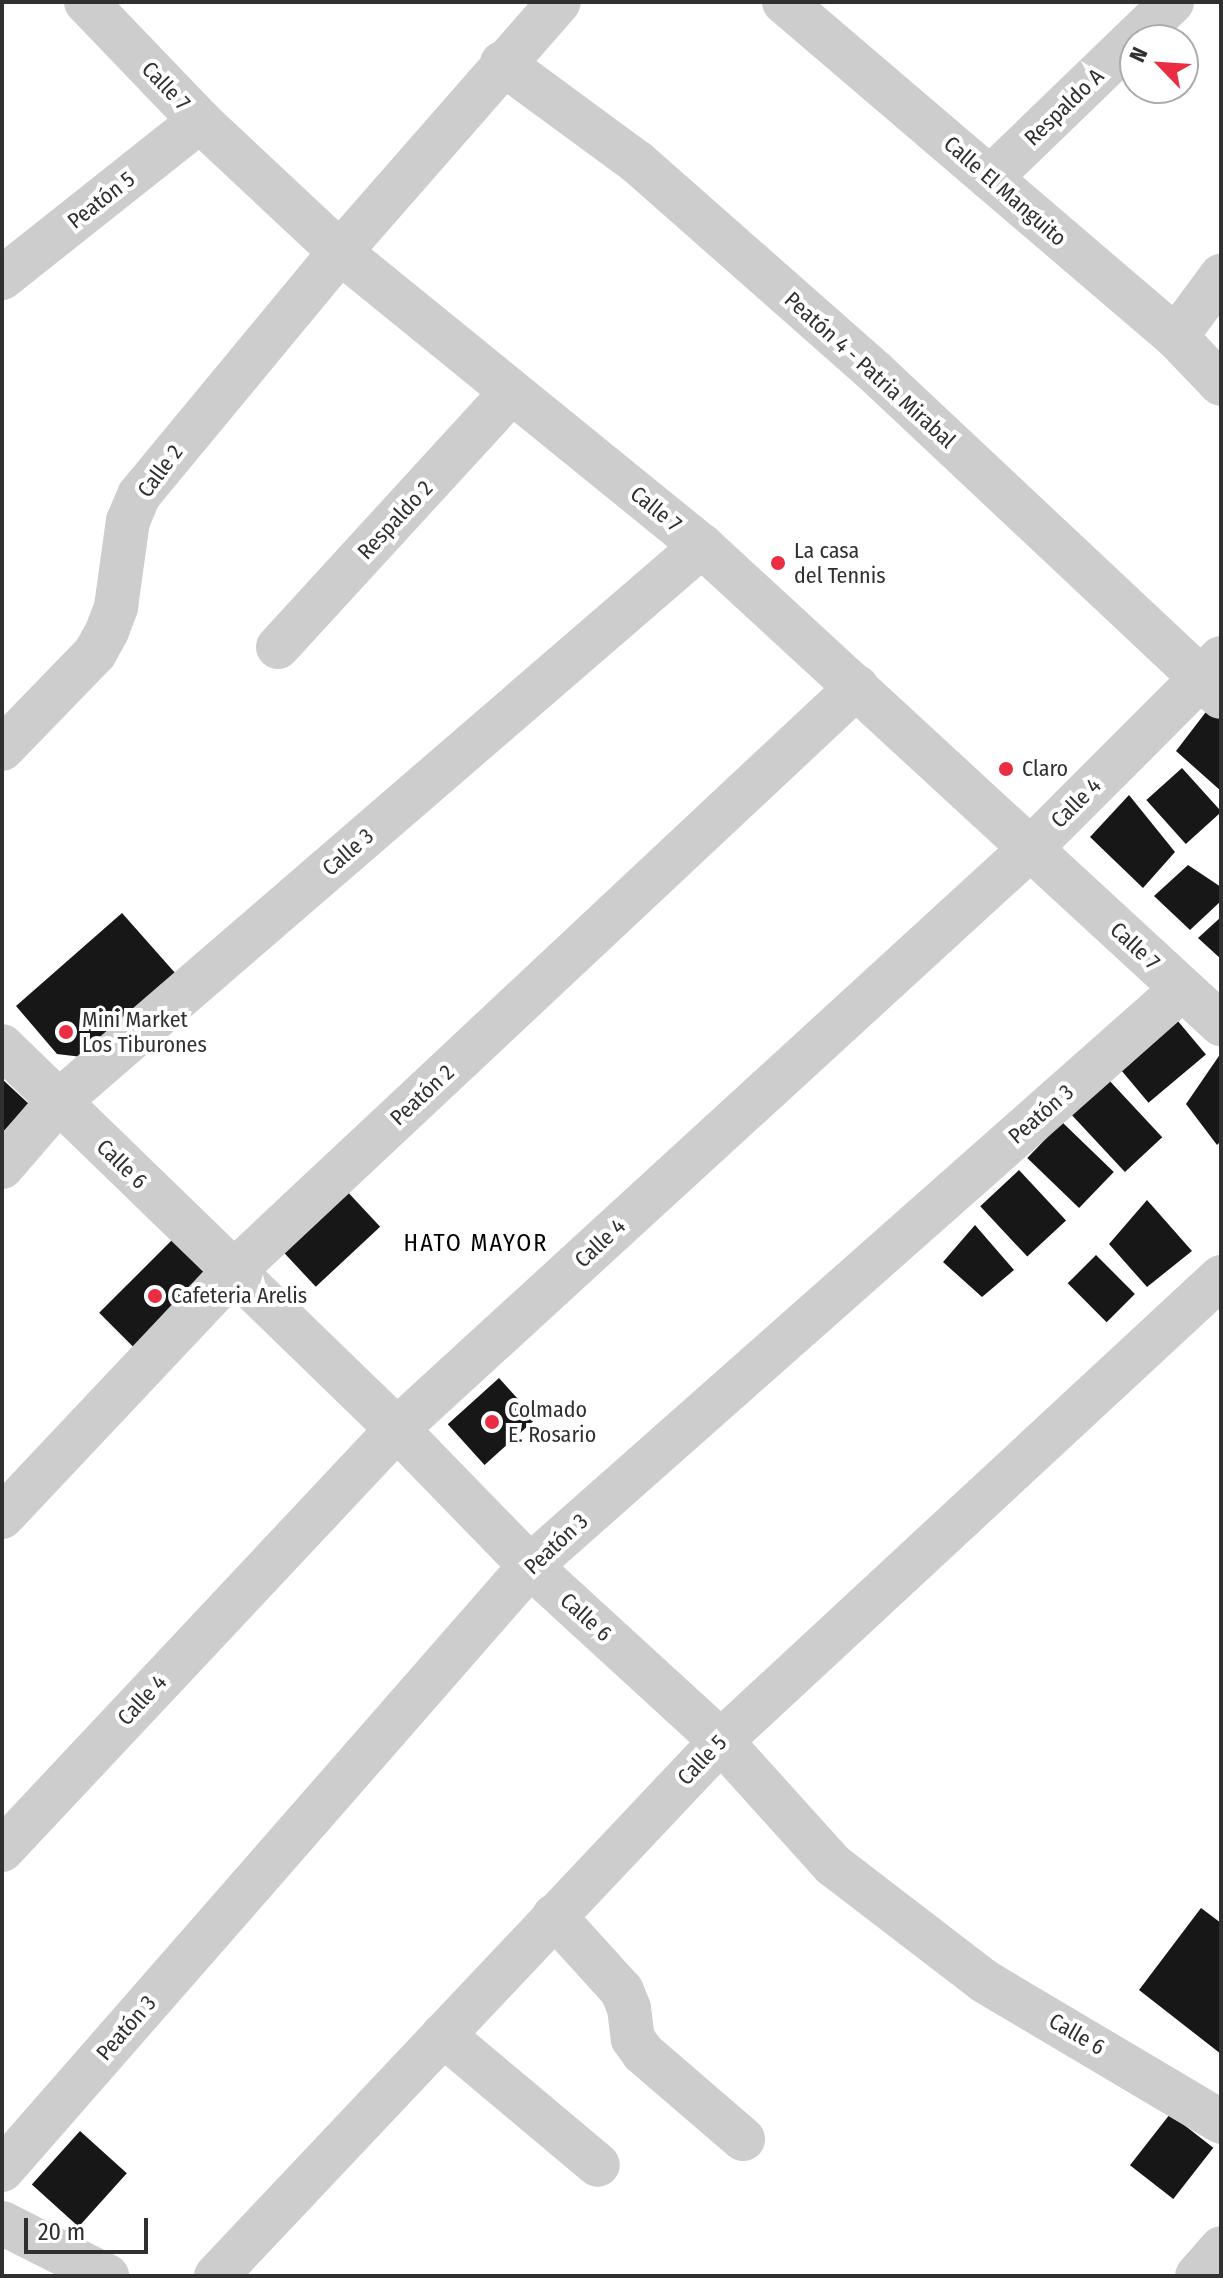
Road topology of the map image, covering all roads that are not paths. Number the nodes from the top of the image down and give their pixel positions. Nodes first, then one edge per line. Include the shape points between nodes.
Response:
1 (86, 2) edge
2 (559, 2) edge
3 (784, 2) edge
4 (1172, 2) edge
5 (502, 63) junction
6 (200, 121) junction
7 (990, 178) junction
8 (340, 252) junction
9 (1221, 276) edge
10 (2, 278) edge
11 (1176, 337) junction
12 (1221, 384) edge
13 (512, 392) junction
14 (702, 546) junction
15 (278, 647) dead end
16 (1214, 677) edge
17 (857, 687) junction
18 (9, 727) edge
19 (1030, 849) junction
20 (1182, 989) junction
21 (1221, 1024) edge
22 (2, 1046) edge
23 (58, 1102) junction
24 (2, 1167) edge
25 (234, 1271) junction
26 (1221, 1277) edge
27 (397, 1429) junction
28 (2, 1517) edge
29 (530, 1566) junction
30 (721, 1741) junction
31 (2, 1850) edge
32 (554, 1916) junction
33 (443, 2035) junction
34 (1221, 2122) edge
35 (743, 2139) dead end
36 (598, 2165) dead end
37 (2, 2170) edge
38 (2, 2223) edge
39 (1221, 2248) edge
40 (107, 2276) edge
41 (216, 2276) edge
42 (1197, 2276) edge

1 - 6 street, Calle 7
2 - 5 street, Calle 2
3 - 7 street, Calle El Manguito
4 - 7 street, Respaldo A
5 - 8 street, Calle 2
5 - 16 street, Peatón 4 - Patria Mirabal via 649,172
6 - 8 street, Calle 7
6 - 10 street, Peatón 5
7 - 11 street, Calle El Manguito
8 - 13 street, Calle 7
8 - 18 street, Calle 2 via 139,495 128,521 116,607 95,653
9 - 11 street
11 - 12 street, Calle El Manguito
13 - 14 street, Calle 7
13 - 15 street, Respaldo 2
14 - 17 street, Calle 7
14 - 23 street, Calle 3
16 - 19 street, Calle 4
17 - 19 street, Calle 7
17 - 25 street, Peatón 2
19 - 20 street, Calle 7
19 - 27 street, Calle 4
20 - 21 street, Calle 7
20 - 29 street, Peatón 3
22 - 23 street, Calle 6
23 - 24 street, Calle 3
23 - 25 street, Calle 6
25 - 27 street, Calle 6
25 - 28 street, Peatón 2
26 - 30 street, Calle 5
27 - 29 street, Calle 6
27 - 31 street, Calle 4
29 - 30 street, Calle 6
29 - 37 street, Peatón 3
30 - 32 street, Calle 5
30 - 34 street, Calle 6 via 833,1865 959,1962
32 - 33 street, Calle 5
32 - 35 street via 622,1991 633,2039 643,2053
33 - 36 street
33 - 41 street, Calle 5
38 - 40 street
39 - 42 street

